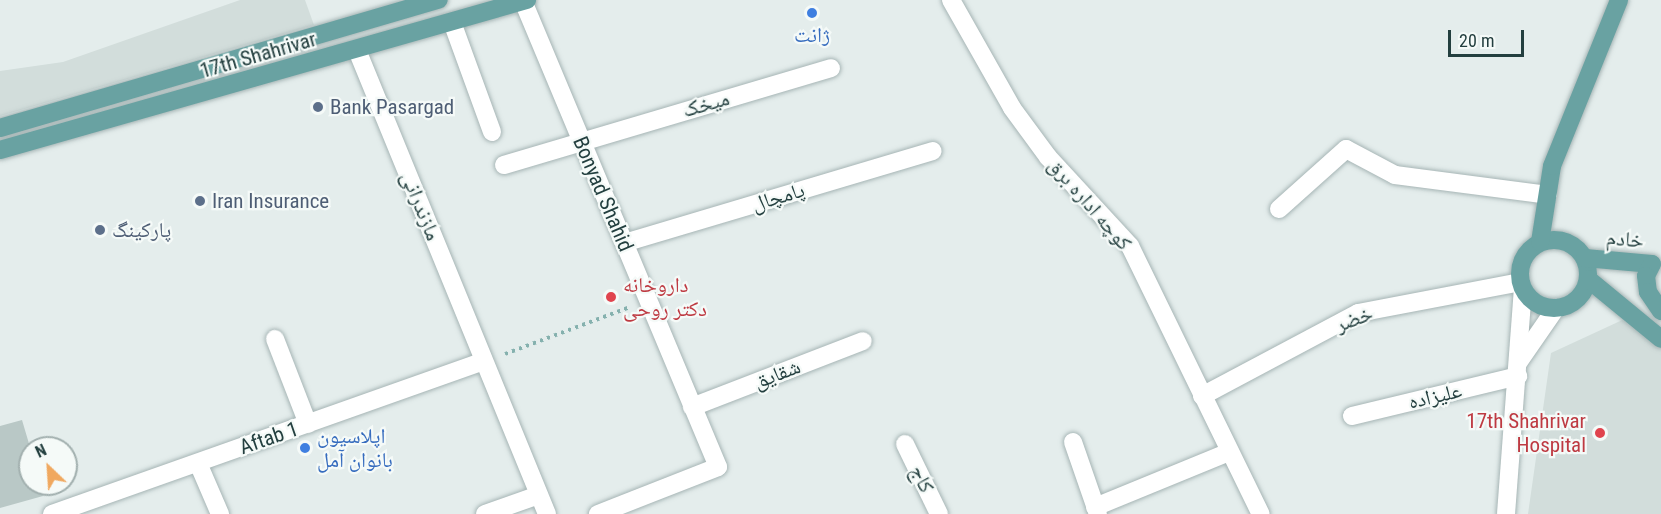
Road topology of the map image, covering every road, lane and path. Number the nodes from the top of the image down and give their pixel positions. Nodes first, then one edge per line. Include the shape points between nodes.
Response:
1 (439, 0) edge
2 (951, 0) edge
3 (1619, 0) edge
4 (525, 1) edge
5 (452, 22) junction
6 (357, 50) junction
7 (831, 68) dead end
8 (0, 128) edge
9 (492, 132) dead end
10 (581, 140) junction
11 (0, 150) edge
12 (933, 151) dead end
13 (504, 165) dead end
14 (1548, 195) junction
15 (1279, 209) dead end
16 (1540, 242) junction
17 (624, 243) junction
18 (1585, 258) junction
19 (1657, 264) edge
20 (1588, 279) junction
21 (1521, 286) junction
22 (648, 300) junction
23 (1556, 309) junction
24 (1661, 311) edge
25 (275, 339) dead end
26 (1661, 339) edge
27 (862, 342) dead end
28 (484, 361) junction
29 (1518, 370) junction
30 (1202, 396) junction
31 (692, 407) junction
32 (1352, 416) dead end
33 (308, 424) junction
34 (1073, 442) dead end
35 (904, 444) dead end
36 (1229, 452) junction
37 (198, 463) junction
38 (539, 495) junction
39 (1096, 510) edge
40 (52, 514) edge
41 (220, 514) edge
42 (485, 514) edge
43 (547, 514) edge
44 (598, 514) edge
45 (939, 514) edge
46 (1261, 514) edge
47 (1506, 514) edge

1 - 8 main road, 17th Shahrivar
2 - 30 street, کوچه اداره برق via 1012,108 1048,157 1130,246
3 - 14 main road via 1552,166
4 - 5 main road, 17th Shahrivar
4 - 10 street, Bonyad Shahid
5 - 6 main road, 17th Shahrivar
5 - 9 street
6 - 11 main road, 17th Shahrivar
6 - 28 street, مازندرانی
7 - 10 street, میخک
10 - 13 street, میخک
10 - 17 street, Bonyad Shahid
12 - 17 street, پامچال
14 - 15 street via 1395,175 1346,149
14 - 16 main road
16 - 18 main road via 1574,245
16 - 21 main road via 1522,259
17 - 22 street, Bonyad Shahid
18 - 19 main road, خادم
18 - 20 main road
19 - 24 main road via 1646,276 1648,292
20 - 23 main road via 1578,299
20 - 26 main road
21 - 23 main road via 1536,304
21 - 29 street
21 - 30 street, خضر via 1358,313
22 - 28 path
22 - 31 street, Bonyad Shahid
23 - 29 street
25 - 33 street
27 - 31 street, شقایق
28 - 33 street, Aftab 1
28 - 38 street, مازندرانی
29 - 32 street, علیزاده
29 - 47 street
30 - 36 street, کوچه اداره برق
31 - 44 street, Bonyad Shahid via 718,467
33 - 37 street, Aftab 1
34 - 39 street
35 - 45 street, کاج
36 - 39 street
36 - 46 street, کوچه اداره برق
37 - 40 street, Aftab 1
37 - 41 street
38 - 42 street
38 - 43 street, مازندرانی

